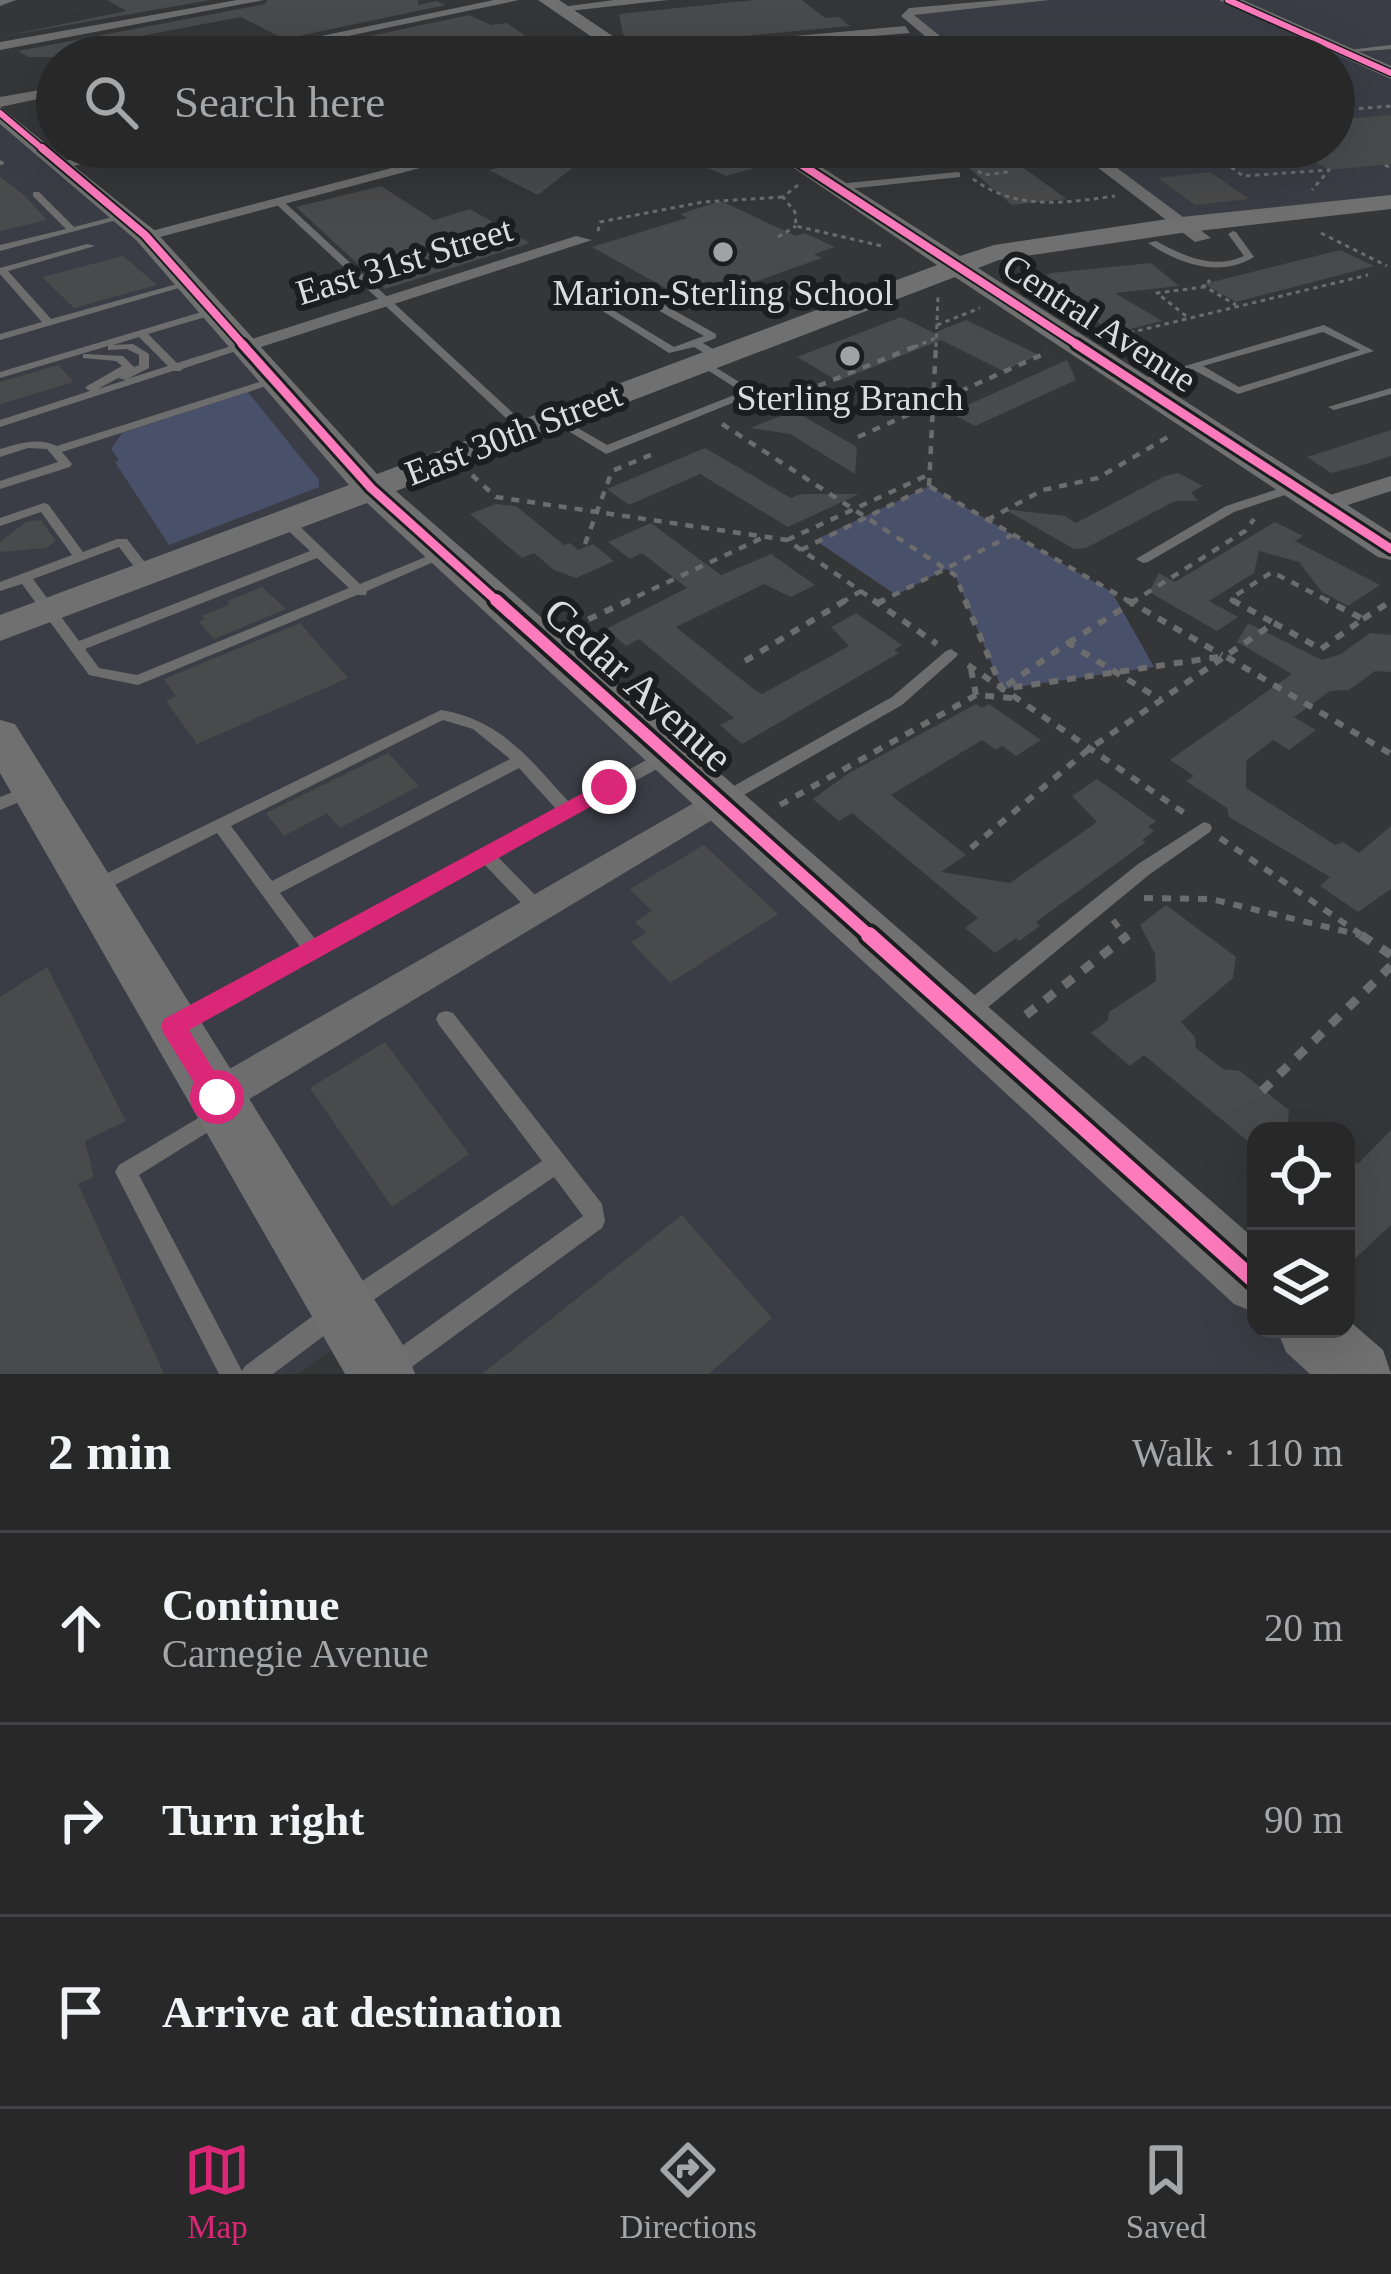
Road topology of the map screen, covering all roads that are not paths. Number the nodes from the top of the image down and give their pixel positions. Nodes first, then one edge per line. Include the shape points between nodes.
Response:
1 (10, 0) edge
2 (258, 0) edge
3 (513, 0) edge
4 (662, 0) edge
5 (1043, 0) edge
6 (1228, 0) edge
7 (639, 1) edge
8 (0, 2) edge
9 (553, 4) edge
10 (905, 31) dead end
11 (56, 36) edge
12 (332, 36) edge
13 (600, 36) edge
14 (845, 36) edge
15 (932, 36) edge
16 (1308, 36) edge
17 (36, 40) edge
18 (0, 46) edge
19 (1391, 47) edge
20 (1355, 50) edge
21 (1355, 57) edge
22 (1391, 73) edge
23 (36, 95) edge
24 (0, 102) edge
25 (0, 113) edge
26 (36, 142) edge
27 (68, 168) edge
28 (408, 168) edge
29 (808, 168) edge
30 (1107, 168) edge
31 (957, 175) dead end
32 (838, 187) junction
33 (36, 194) dead end
34 (278, 201) junction
35 (1391, 202) edge
36 (1391, 216) edge
37 (135, 226) junction
38 (72, 230) junction
39 (1192, 231) junction
40 (1233, 234) junction
41 (584, 239) road end
42 (1153, 243) junction
43 (91, 246) dead end
44 (0, 248) edge
45 (1, 269) edge
46 (950, 276) junction
47 (191, 283) junction
48 (388, 299) junction
49 (215, 311) junction
50 (50, 323) junction
51 (141, 333) junction
52 (0, 337) edge
53 (244, 344) junction
54 (705, 354) junction
55 (79, 357) junction
56 (45, 362) junction
57 (1194, 366) junction
58 (177, 369) junction
59 (0, 375) edge
60 (275, 380) junction
61 (1137, 382) junction
62 (1391, 391) edge
63 (76, 395) junction
64 (1334, 407) dead end
65 (46, 410) junction
66 (538, 423) junction
67 (0, 424) edge
68 (55, 450) junction
69 (0, 453) edge
70 (1391, 483) edge
71 (0, 485) edge
72 (370, 488) junction
73 (1310, 496) junction
74 (286, 521) junction
75 (0, 522) edge
76 (1391, 549) edge
77 (320, 552) junction
78 (445, 554) junction
79 (80, 557) junction
80 (1144, 559) dead end
81 (147, 574) junction
82 (25, 578) junction
83 (0, 587) edge
84 (361, 592) junction
85 (46, 612) junction
86 (0, 629) edge
87 (77, 647) junction
88 (951, 654) dead end
89 (0, 735) edge
90 (669, 755) junction
91 (519, 760) junction
92 (16, 797) edge
93 (720, 800) junction
94 (566, 810) junction
95 (220, 824) junction
96 (1204, 827) dead end
97 (486, 855) junction
98 (91, 888) junction
99 (270, 890) junction
100 (536, 907) junction
101 (314, 950) junction
102 (961, 1017) junction
103 (446, 1019) dead end
104 (173, 1026) junction
105 (221, 1104) junction
106 (556, 1163) junction
107 (1247, 1274) edge
108 (343, 1307) junction
109 (1319, 1338) edge
110 (232, 1374) edge
111 (253, 1374) edge
112 (382, 1374) edge
113 (1359, 1374) edge

1 - 8 street
2 - 11 street
3 - 12 street
4 - 7 street
5 - 15 street via 909,12
6 - 16 street
7 - 9 street
9 - 13 street
10 - 14 street
17 - 18 street
19 - 20 lane
21 - 22 street
23 - 24 street
25 - 26 street, Cedar Avenue
27 - 37 street, Cedar Avenue
28 - 34 street
29 - 32 street, Central Avenue
30 - 39 street
31 - 32 lane
32 - 46 street, Central Avenue
33 - 38 lane
34 - 37 street
34 - 48 lane
35 - 39 street, East 30th Street
36 - 40 street, East 30th Street
37 - 38 lane
37 - 47 street, Cedar Avenue
38 - 44 lane
39 - 40 street, East 30th Street
39 - 42 street, East 30th Street
39 - 46 street, East 30th Street via 994,253
40 - 42 lane via 1250,257 1231,265 1194,263
41 - 48 street, East 31st Street
42 - 46 street, East 30th Street
43 - 45 lane
45 - 50 lane
46 - 54 street, East 30th Street
46 - 61 street, Central Avenue
47 - 49 street, Cedar Avenue
47 - 50 lane
48 - 53 street, East 31st Street
48 - 66 lane
49 - 51 lane
49 - 53 street, Cedar Avenue
50 - 52 lane
51 - 56 lane
51 - 58 lane
53 - 58 lane
53 - 60 street, Cedar Avenue
54 - 54 lane via 673,351 595,303 632,291 712,336
54 - 66 street, East 30th Street
54 - 66 lane via 751,393 606,450
55 - 56 lane
55 - 63 lane via 119,358 130,368
55 - 63 lane via 129,346 147,361
56 - 59 lane
57 - 57 lane via 1324,328 1369,351 1238,391
57 - 61 lane
58 - 65 lane
60 - 68 lane
60 - 72 street, Cedar Avenue
61 - 73 street, Central Avenue
62 - 64 lane
63 - 65 lane
65 - 67 lane
66 - 72 street, East 30th Street
68 - 69 lane via 27,444
68 - 71 lane via 66,464
70 - 73 street
72 - 74 street, East 30th Street
72 - 78 street, Cedar Avenue
73 - 76 street, Central Avenue
73 - 80 lane via 1230,509
74 - 77 lane
74 - 81 street, East 30th Street
75 - 79 lane via 44,506
77 - 84 lane
77 - 87 lane
78 - 84 lane
78 - 90 street, Cedar Avenue
79 - 81 lane via 122,542
79 - 82 lane
81 - 85 street, East 30th Street
82 - 83 lane
82 - 85 lane
84 - 87 lane via 138,680 94,672
85 - 86 street, East 30th Street
85 - 87 lane
88 - 93 lane via 897,700
89 - 92 street
90 - 93 street, Cedar Avenue
90 - 94 lane
91 - 94 lane
91 - 95 lane via 484,726 440,715
91 - 99 lane
92 - 98 street
93 - 100 street
93 - 102 street, Cedar Avenue
94 - 97 lane
95 - 98 lane
95 - 99 lane
96 - 102 lane
97 - 100 lane
97 - 101 lane
98 - 104 street
99 - 101 lane
100 - 105 street
101 - 104 lane
102 - 107 street, Cedar Avenue
103 - 106 lane
104 - 105 street
105 - 108 street
105 - 110 lane via 127,1172
106 - 108 lane
106 - 112 lane via 594,1210 594,1221
108 - 111 lane
108 - 112 street
109 - 113 street

